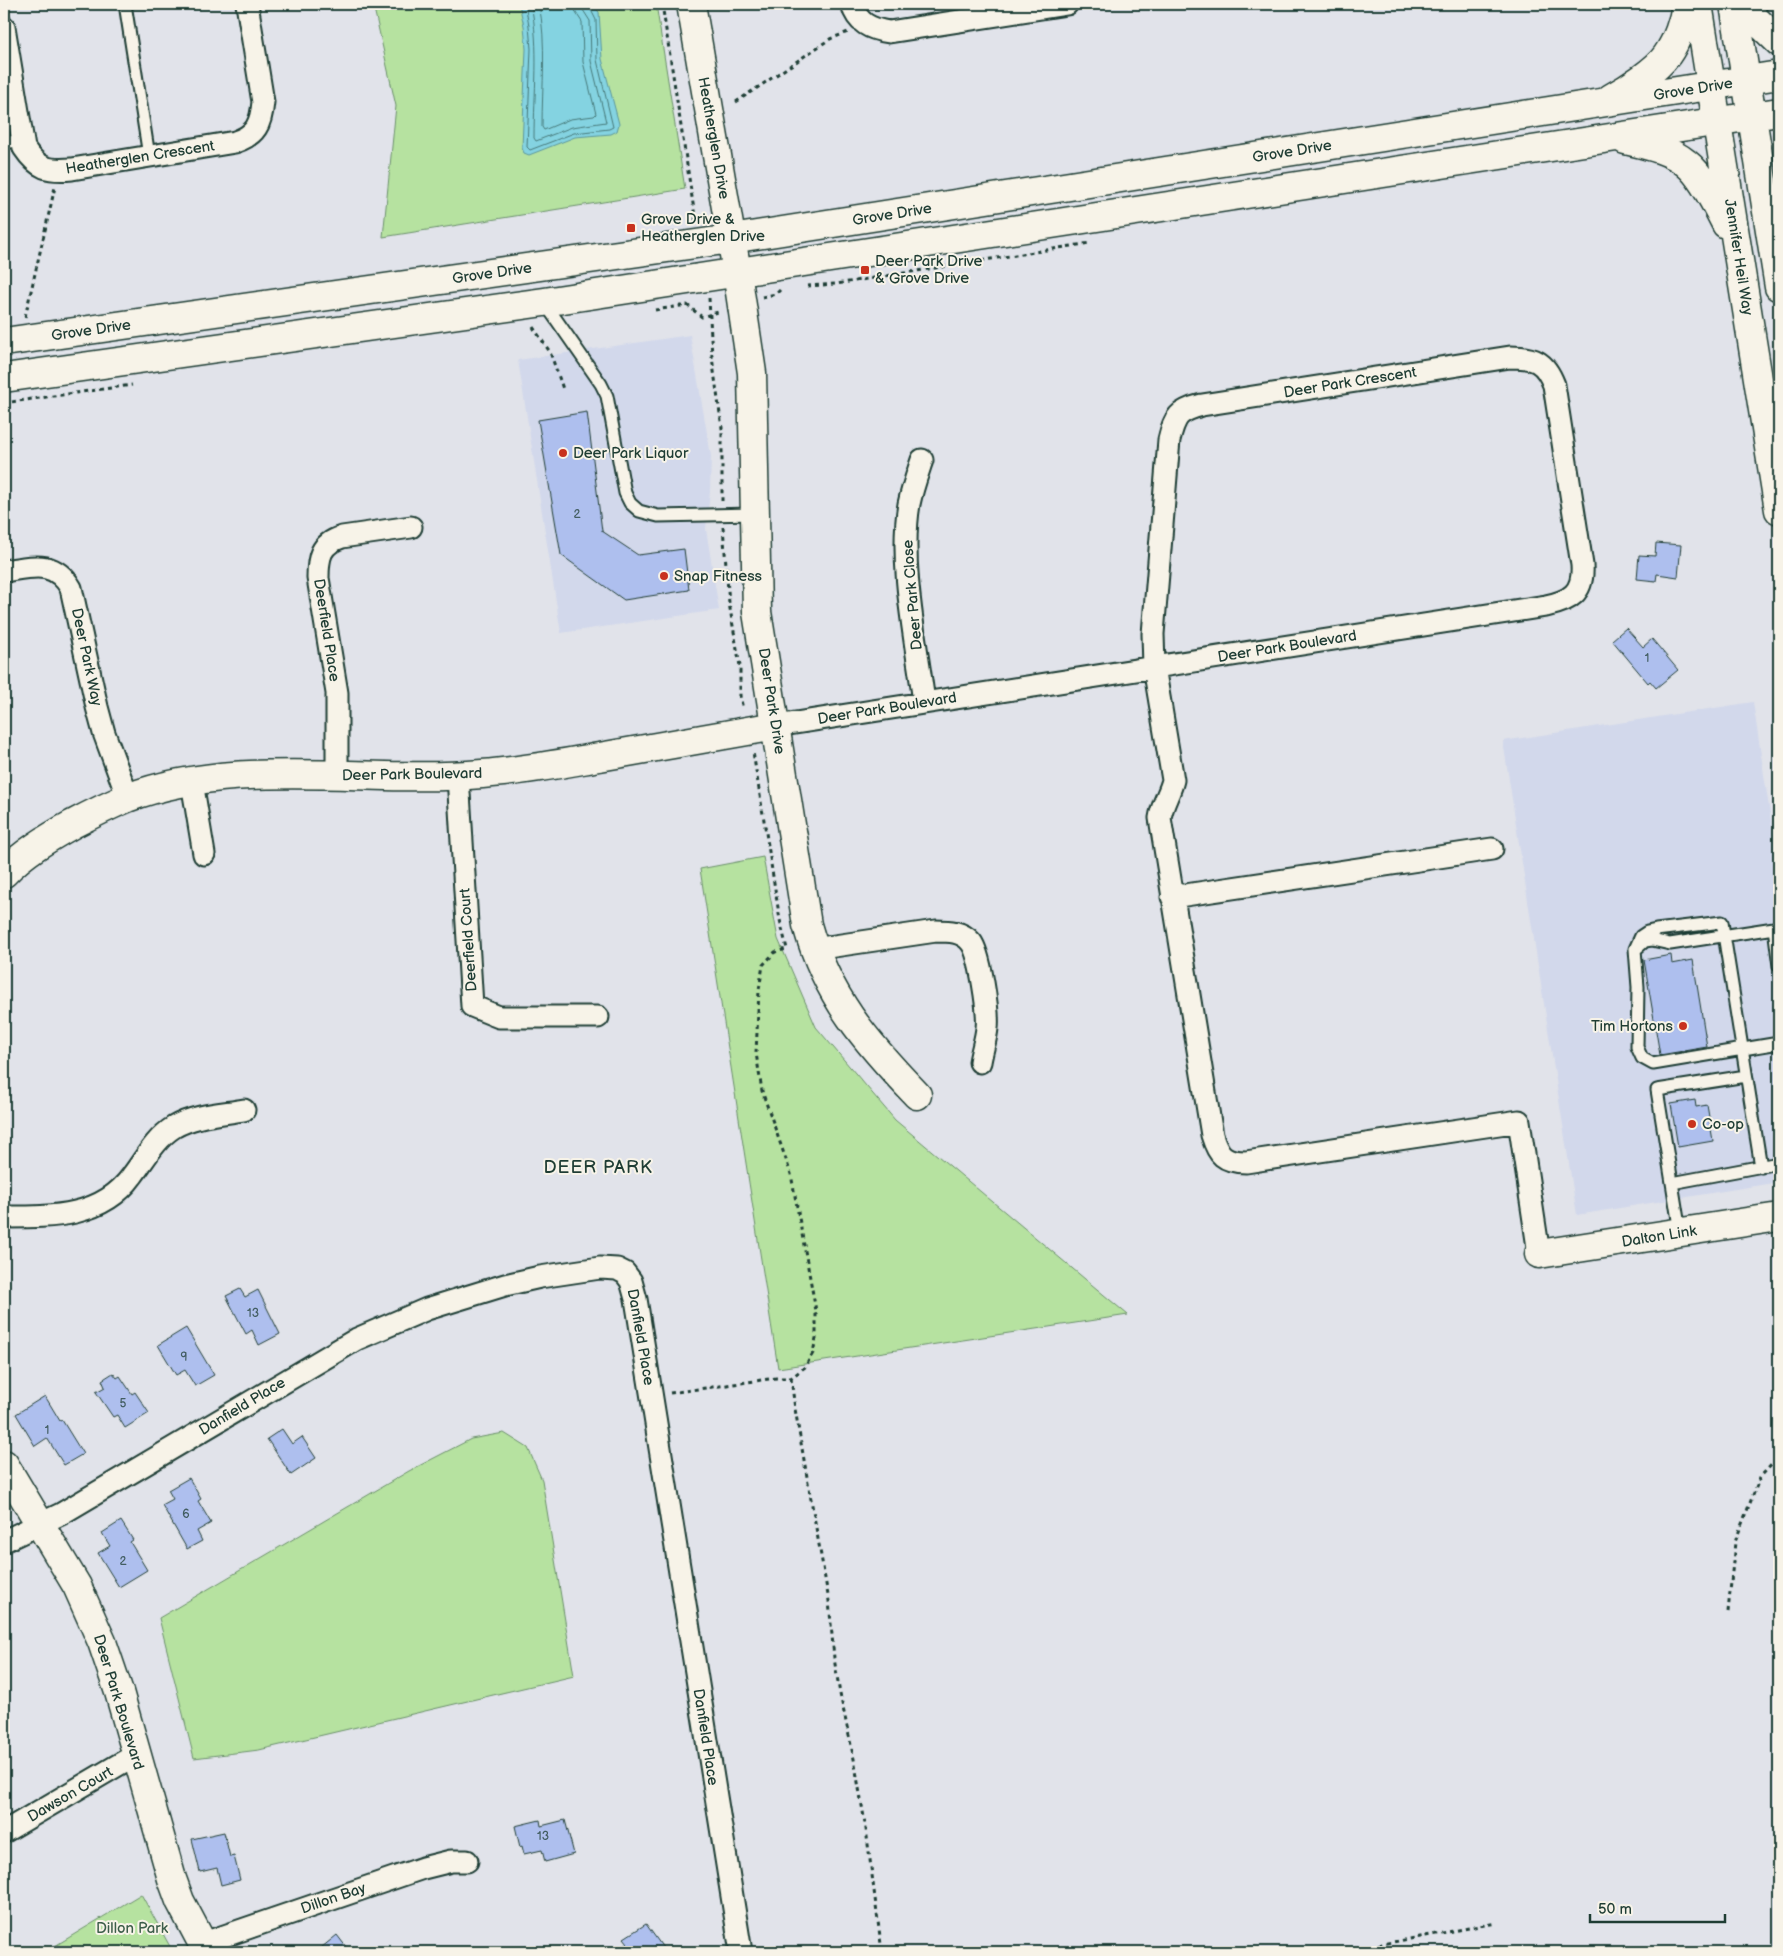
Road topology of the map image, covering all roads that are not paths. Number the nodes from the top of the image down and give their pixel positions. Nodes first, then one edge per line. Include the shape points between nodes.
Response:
1 (125, 4) edge
2 (248, 4) edge
3 (691, 4) edge
4 (852, 4) edge
5 (1066, 4) edge
6 (1686, 4) edge
7 (1698, 4) edge
8 (1734, 4) edge
9 (1744, 4) edge
10 (4, 27) edge
11 (1779, 42) edge
12 (1779, 75) edge
13 (1746, 80) junction
14 (1711, 86) junction
15 (1604, 103) junction
16 (1779, 112) edge
17 (1752, 116) junction
18 (1716, 121) junction
19 (1614, 137) junction
20 (13, 142) edge
21 (149, 156) junction
22 (1779, 190) edge
23 (1771, 238) junction
24 (731, 240) junction
25 (1737, 246) junction
26 (737, 272) junction
27 (1779, 287) edge
28 (544, 302) junction
29 (4, 342) edge
30 (4, 378) edge
31 (922, 460) dead end
32 (1779, 510) edge
33 (754, 514) junction
34 (411, 527) dead end
35 (4, 571) edge
36 (1576, 593) joint
37 (1154, 667) junction
38 (924, 702) junction
39 (776, 726) junction
40 (337, 775) junction
41 (458, 776) junction
42 (192, 782) junction
43 (128, 798) junction
44 (1492, 849) dead end
45 (204, 854) dead end
46 (4, 873) edge
47 (1172, 897) junction
48 (1724, 936) junction
49 (814, 949) junction
50 (1635, 950) junction
51 (1779, 966) edge
52 (598, 1017) dead end
53 (1779, 1043) edge
54 (1744, 1050) junction
55 (980, 1062) dead end
56 (1746, 1076) junction
57 (918, 1094) dead end
58 (244, 1110) dead end
59 (1779, 1163) edge
60 (1761, 1167) junction
61 (1672, 1183) junction
62 (4, 1216) edge
63 (1779, 1217) edge
64 (1680, 1232) junction
65 (1539, 1254) joint
66 (4, 1464) edge
67 (41, 1524) junction
68 (4, 1541) edge
69 (135, 1755) junction
70 (4, 1832) edge
71 (467, 1860) dead end
72 (204, 1948) edge
73 (741, 1952) edge

1 - 21 lane
2 - 21 street, Heatherglen Crescent via 263,102 256,128 250,135 234,142
3 - 24 main road, Heatherglen Drive
4 - 5 street via 864,25 889,32
6 - 15 main road via 1684,19 1667,56 1638,82
7 - 14 main road, Jennifer Heil Way
8 - 13 main road
9 - 11 main road
10 - 20 street, Heatherglen Crescent
12 - 13 main road, Grove Drive
13 - 14 main road, Grove Drive
13 - 17 main road
14 - 15 main road, Grove Drive
14 - 18 main road, Jennifer Heil Way
15 - 24 main road, Grove Drive
16 - 17 main road
17 - 18 main road
17 - 23 main road
18 - 19 main road
18 - 25 main road, Jennifer Heil Way
19 - 25 main road via 1657,148 1686,163 1710,193
19 - 26 main road
20 - 21 street, Heatherglen Crescent via 47,169 60,170
22 - 23 main road
23 - 27 main road
24 - 26 main road, Heatherglen Drive
24 - 29 main road, Grove Drive
25 - 32 main road, Jennifer Heil Way
26 - 28 main road
26 - 33 main road, Deer Park Drive via 752,373
28 - 30 main road
28 - 33 lane via 607,396 625,493 630,503 639,511 658,516
31 - 38 street, Deer Park Close via 909,505 906,547
33 - 39 main road, Deer Park Drive via 757,612
34 - 40 street, Deerfield Place via 332,540 325,546 318,563 337,693
35 - 43 street, Deer Park Way via 45,567 60,573 71,588 97,707
36 - 37 street, Deer Park Boulevard via 1567,600 1546,606
36 - 37 street, Deer Park Crescent via 1582,565 1554,384 1541,363 1530,358 1510,357 1202,405 1178,414 1169,440 1153,619
37 - 38 street, Deer Park Boulevard
37 - 47 street via 1173,780 1160,818
38 - 39 street, Deer Park Boulevard
39 - 41 main road, Deer Park Boulevard via 528,769
39 - 49 main road, Deer Park Drive
40 - 41 main road, Deer Park Boulevard
40 - 42 main road, Deer Park Boulevard via 254,776
41 - 52 street, Deerfield Court via 472,1006 499,1018
42 - 43 main road, Deer Park Boulevard
42 - 45 street
43 - 46 main road, Deer Park Boulevard via 61,831 32,849
44 - 47 street
47 - 65 street via 1212,1134 1223,1157 1233,1162 1246,1162 1519,1121
48 - 50 lane via 1670,944 1652,940
48 - 50 lane via 1722,922 1647,932
48 - 51 lane via 1774,928
48 - 54 lane
49 - 55 street via 936,931 952,931 963,936 971,942 978,958 987,1015
49 - 57 main road, Deer Park Drive via 853,1023
50 - 54 lane via 1637,1047 1642,1058 1653,1064
53 - 54 lane
54 - 56 lane
56 - 60 lane
56 - 61 lane via 1657,1090
58 - 62 street via 199,1118 173,1128 161,1137 129,1181 104,1202 54,1216
59 - 60 lane
60 - 61 lane
61 - 64 lane
63 - 64 main road, Dalton Link
64 - 65 main road, Dalton Link
66 - 67 main road, Deer Park Boulevard
67 - 68 street
67 - 69 main road, Deer Park Boulevard via 77,1586 102,1642
67 - 73 street, Danfield Place via 357,1339 404,1318 452,1300 540,1277 592,1268 617,1269 625,1273 636,1299
69 - 70 street, Dawson Court
69 - 72 main road, Deer Park Boulevard via 172,1879
71 - 72 street, Dillon Bay via 422,1868

